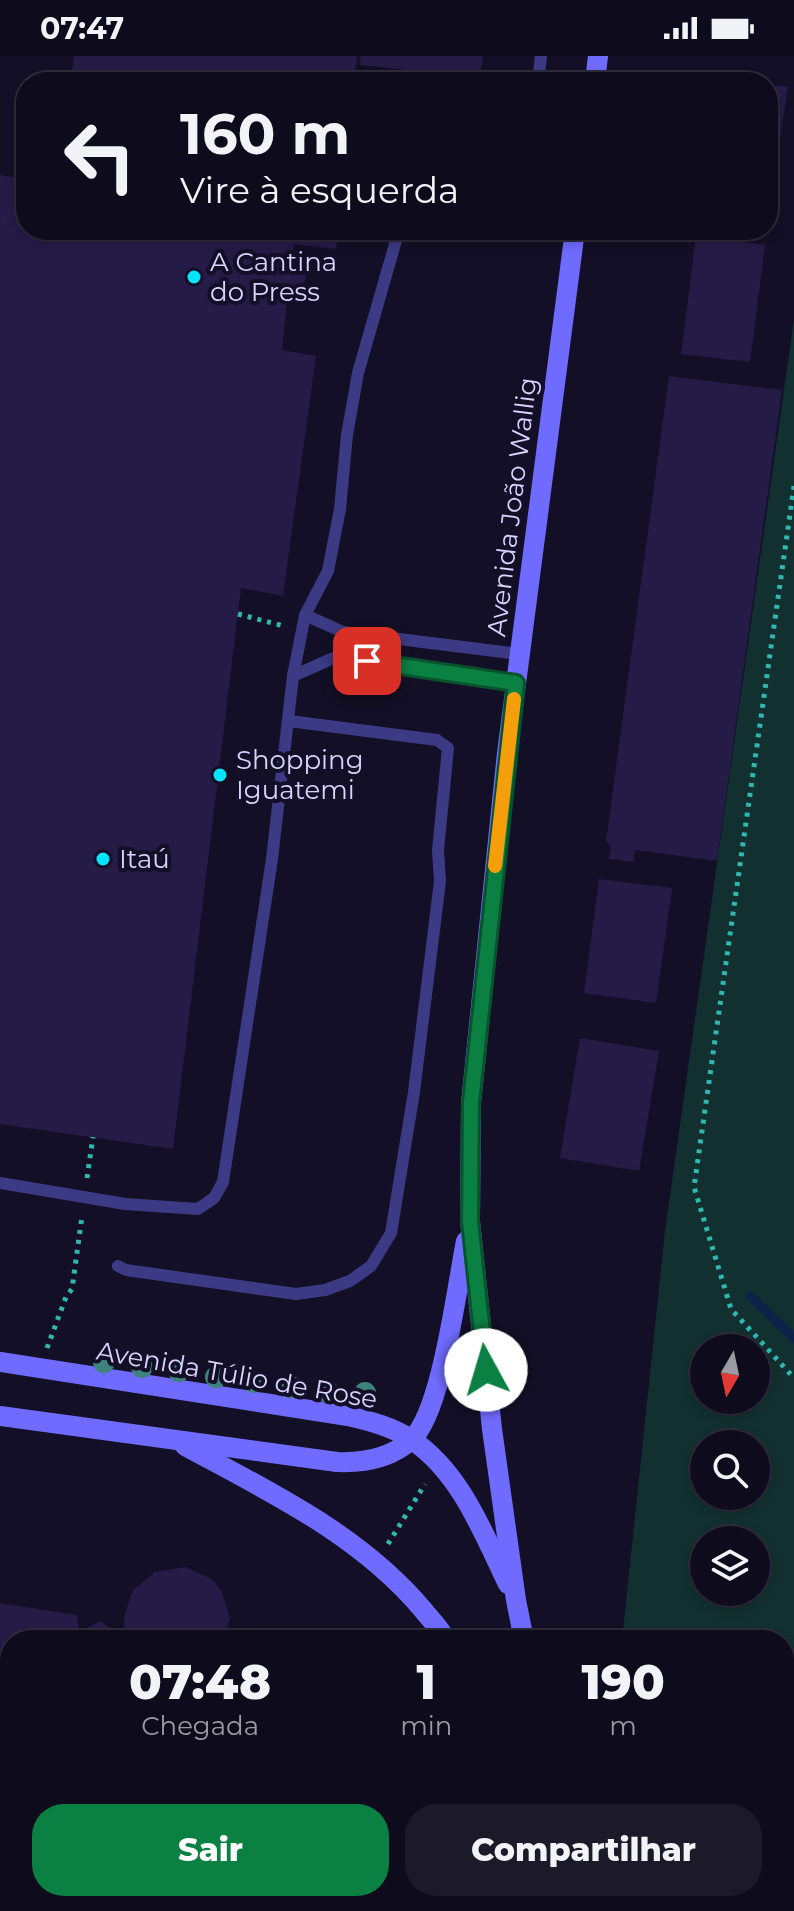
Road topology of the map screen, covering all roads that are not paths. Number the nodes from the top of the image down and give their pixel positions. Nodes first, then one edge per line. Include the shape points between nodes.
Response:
1 (396, 240) edge
2 (574, 240) edge
3 (305, 615) junction
4 (519, 654) junction
5 (293, 676) junction
6 (516, 683) junction
7 (289, 721) junction
8 (0, 1183) edge
9 (470, 1221) junction
10 (118, 1266) dead end
11 (0, 1362) edge
12 (0, 1416) edge
13 (412, 1439) junction
14 (175, 1440) junction
15 (516, 1600) junction
16 (438, 1630) edge
17 (522, 1630) edge

1 - 3 lane via 358,373 328,571
2 - 4 main road, Avenida João Wallig
3 - 4 lane via 343,632
3 - 5 lane
4 - 6 main road, Avenida João Wallig
5 - 6 lane via 338,656
5 - 7 lane
6 - 9 main road, Avenida João Wallig via 471,1103
7 - 8 lane via 223,1182 214,1198 198,1209 125,1204
7 - 10 lane via 437,740 448,748 423,1026 391,1233 371,1266 350,1281 296,1294
9 - 13 main road, Avenida João Wallig via 436,1392
9 - 15 main road, Avenida João Wallig
11 - 13 main road, Avenida Túlio de Rose via 348,1416
12 - 14 main road
13 - 14 main road via 386,1455 357,1463
13 - 15 main road, Avenida João Wallig via 439,1462 465,1497
14 - 16 main road via 305,1511 376,1562
15 - 17 main road, Avenida João Wallig

